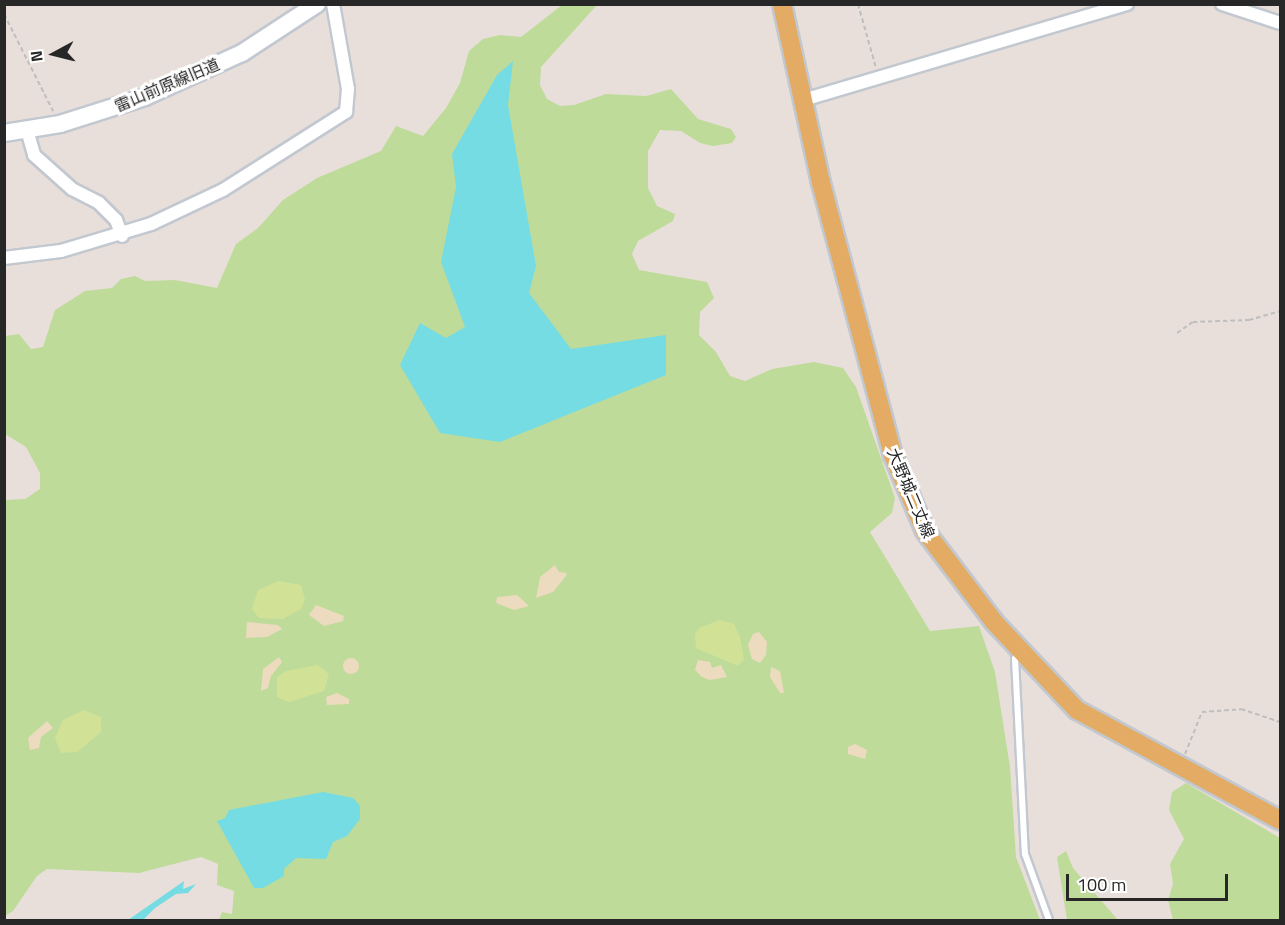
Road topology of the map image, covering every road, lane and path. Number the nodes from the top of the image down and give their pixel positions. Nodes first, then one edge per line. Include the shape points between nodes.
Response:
1 (317, 4) edge
2 (333, 4) edge
3 (782, 4) edge
4 (858, 4) edge
5 (1127, 4) edge
6 (1222, 4) edge
7 (4, 14) edge
8 (1281, 23) edge
9 (879, 78) junction
10 (803, 100) junction
11 (60, 124) junction
12 (27, 130) junction
13 (4, 133) edge
14 (122, 236) junction
15 (4, 258) edge
16 (1281, 311) edge
17 (1177, 333) dead end
18 (1022, 652) junction
19 (1281, 722) edge
20 (1180, 765) junction
21 (1281, 820) edge
22 (1049, 921) edge

1 - 11 street, 雷山前原線旧道 via 242,52 181,81
2 - 14 street via 348,89 346,112 223,190
3 - 10 main road, 大野城二丈線
4 - 9 path
5 - 9 street
6 - 8 street
7 - 11 path
9 - 10 street
10 - 18 main road, 大野城二丈線 via 893,455 925,531 987,614
11 - 12 street, 雷山前原線旧道
12 - 13 street, 雷山前原線旧道
12 - 14 street via 34,155 72,189 99,203 116,219
14 - 15 street via 61,251
16 - 17 path via 1249,320 1194,322
18 - 20 main road, 大野城二丈線 via 1077,710
18 - 22 lane via 1016,659 1025,854
19 - 20 path via 1241,709 1202,712
20 - 21 main road, 大野城二丈線

